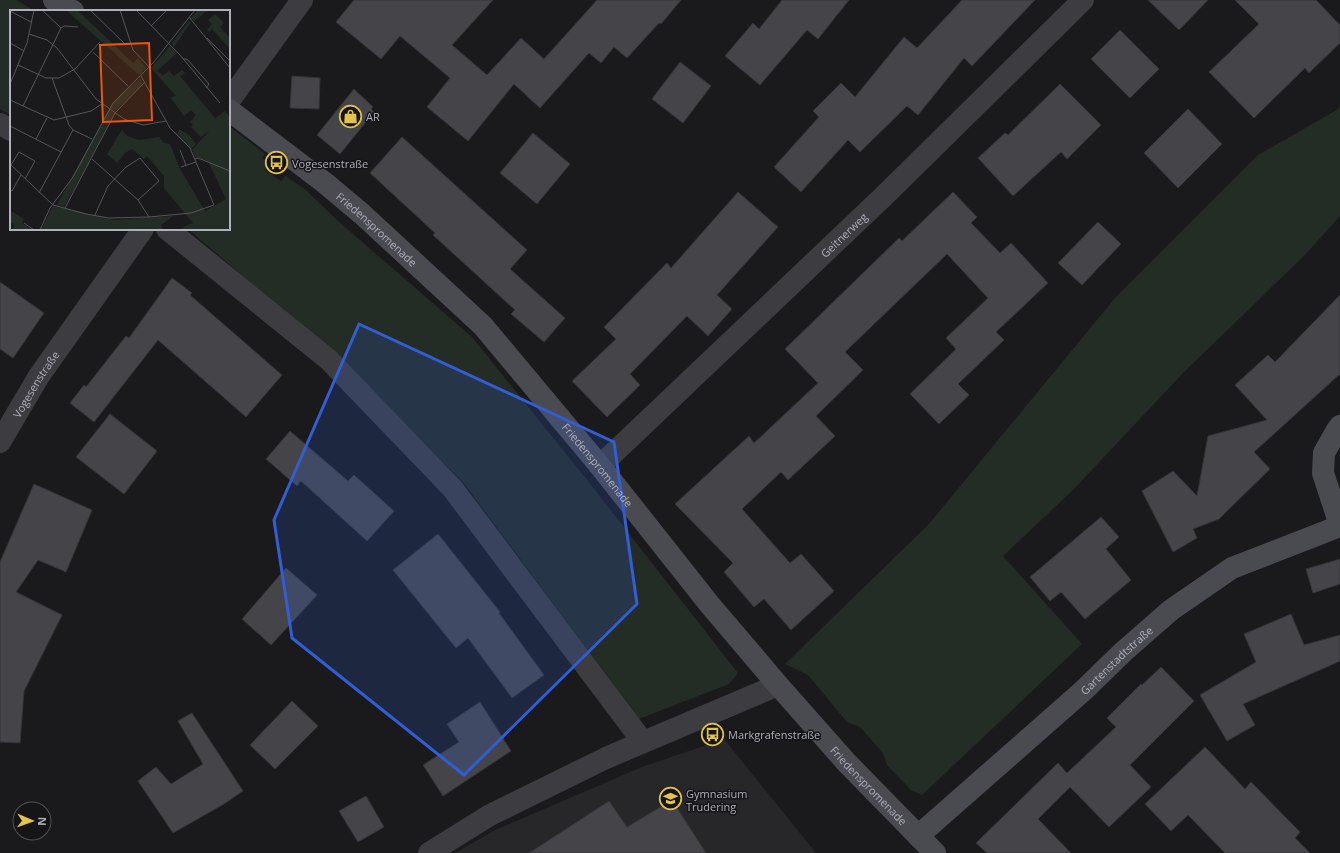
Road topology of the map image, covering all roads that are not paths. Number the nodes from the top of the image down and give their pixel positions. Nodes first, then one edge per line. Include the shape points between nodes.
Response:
1 (54, 0) edge
2 (302, 0) edge
3 (1083, 0) edge
4 (71, 10) edge
5 (230, 100) edge
6 (230, 111) edge
7 (0, 124) edge
8 (10, 129) edge
9 (142, 230) edge
10 (168, 230) edge
11 (1340, 426) edge
12 (0, 442) edge
13 (600, 466) junction
14 (1340, 526) edge
15 (778, 685) junction
16 (643, 742) junction
17 (918, 836) junction
18 (429, 853) edge
19 (935, 853) edge

1 - 4 street
2 - 5 street
3 - 13 street, Geitnerweg via 885,195
6 - 13 street, Friedenspromenade via 326,183 484,326
7 - 8 street
9 - 12 street, Vogesenstraße via 39,376
10 - 16 street via 329,360 454,489
11 - 14 street via 1324,454 1323,473
13 - 15 street, Friedenspromenade via 710,605
14 - 17 street, Gartenstadtstraße via 1232,568 1171,610
15 - 16 street
15 - 17 street, Friedenspromenade
16 - 18 street via 490,815
17 - 19 street, Friedenspromenade

